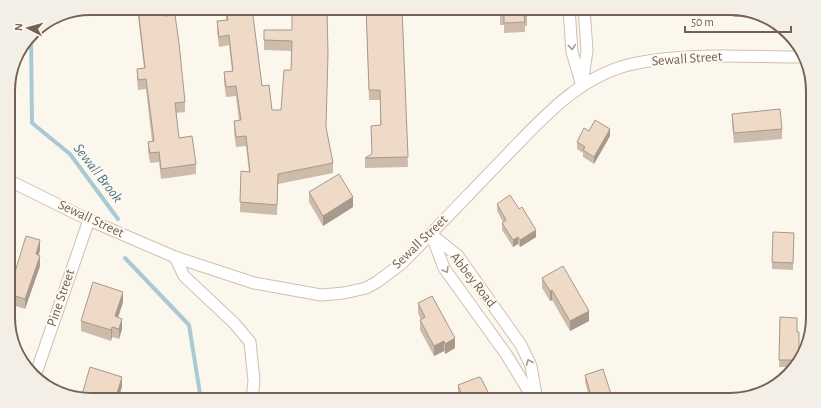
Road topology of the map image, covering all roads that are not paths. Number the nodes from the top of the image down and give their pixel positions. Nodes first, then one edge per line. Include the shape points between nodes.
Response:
1 (569, 15) edge
2 (584, 15) edge
3 (798, 57) edge
4 (582, 86) junction
5 (15, 183) edge
6 (89, 220) junction
7 (431, 234) junction
8 (175, 257) junction
9 (37, 370) edge
10 (253, 393) edge
11 (530, 393) edge
12 (536, 393) edge

1 -> 4 street via 572,52
2 - 4 street via 587,51
3 - 4 street, Sewall Street via 712,55 636,63 619,68
4 - 7 street, Sewall Street via 561,100 530,129
5 - 6 street, Sewall Street
6 - 8 street, Sewall Street
6 - 9 street, Pine Street
7 - 8 street, Sewall Street via 401,264 377,282 366,288 344,293 320,295 252,283
7 -> 11 street, Abbey Road via 444,268 506,354
12 -> 7 street, Abbey Road via 531,366 521,345 458,256
8 - 10 street via 184,276 234,323 250,342

